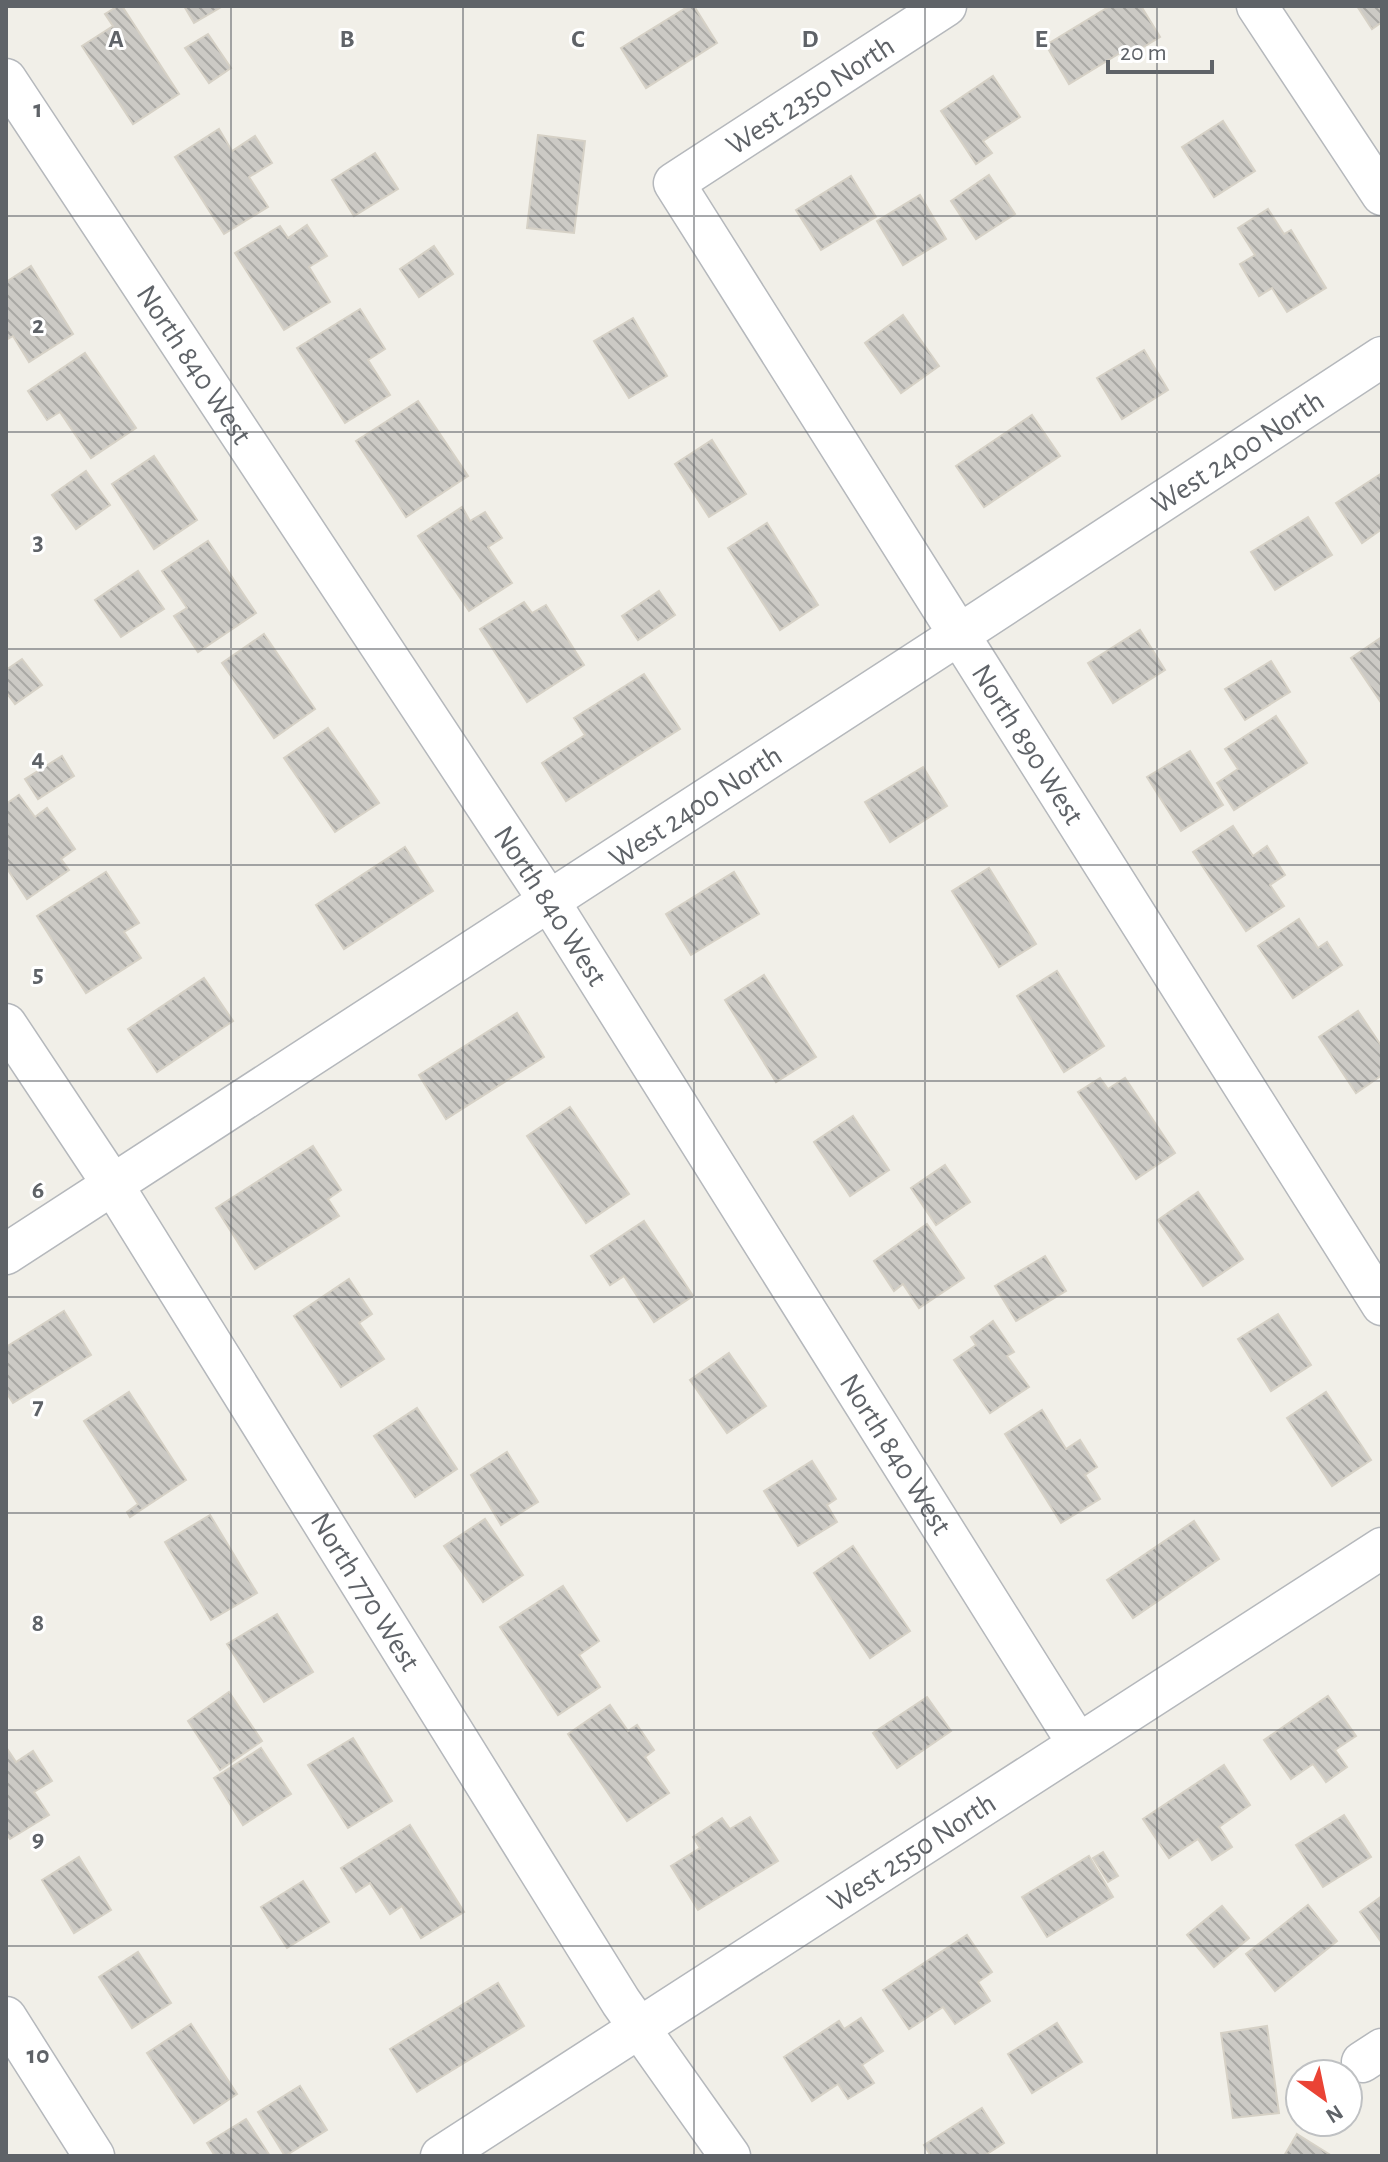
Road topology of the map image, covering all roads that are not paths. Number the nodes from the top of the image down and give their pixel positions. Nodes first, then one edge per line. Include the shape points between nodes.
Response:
1 (946, 6) edge
2 (1257, 6) edge
3 (6, 79) edge
4 (674, 183) joint
5 (1382, 195) edge
6 (1382, 357) edge
7 (959, 635) junction
8 (549, 901) junction
9 (6, 1024) edge
10 (113, 1185) junction
11 (6, 1254) edge
12 (1382, 1305) edge
13 (1382, 1548) edge
14 (1078, 1744) junction
15 (6, 2017) edge
16 (638, 2029) junction
17 (94, 2156) edge
18 (441, 2156) edge
19 (730, 2156) edge

1 - 4 street, West 2350 North
2 - 5 street
3 - 8 street, North 840 West
4 - 7 street, North 890 West
6 - 7 street, West 2400 North
7 - 8 street, West 2400 North
7 - 12 street, North 890 West
8 - 10 street, West 2400 North
8 - 14 street, North 840 West
9 - 10 street, North 770 West
10 - 11 street, West 2400 North
10 - 16 street, North 770 West
13 - 14 street, West 2550 North
14 - 16 street, West 2550 North
15 - 17 street
16 - 18 street, West 2550 North
16 - 19 street, North 770 West

